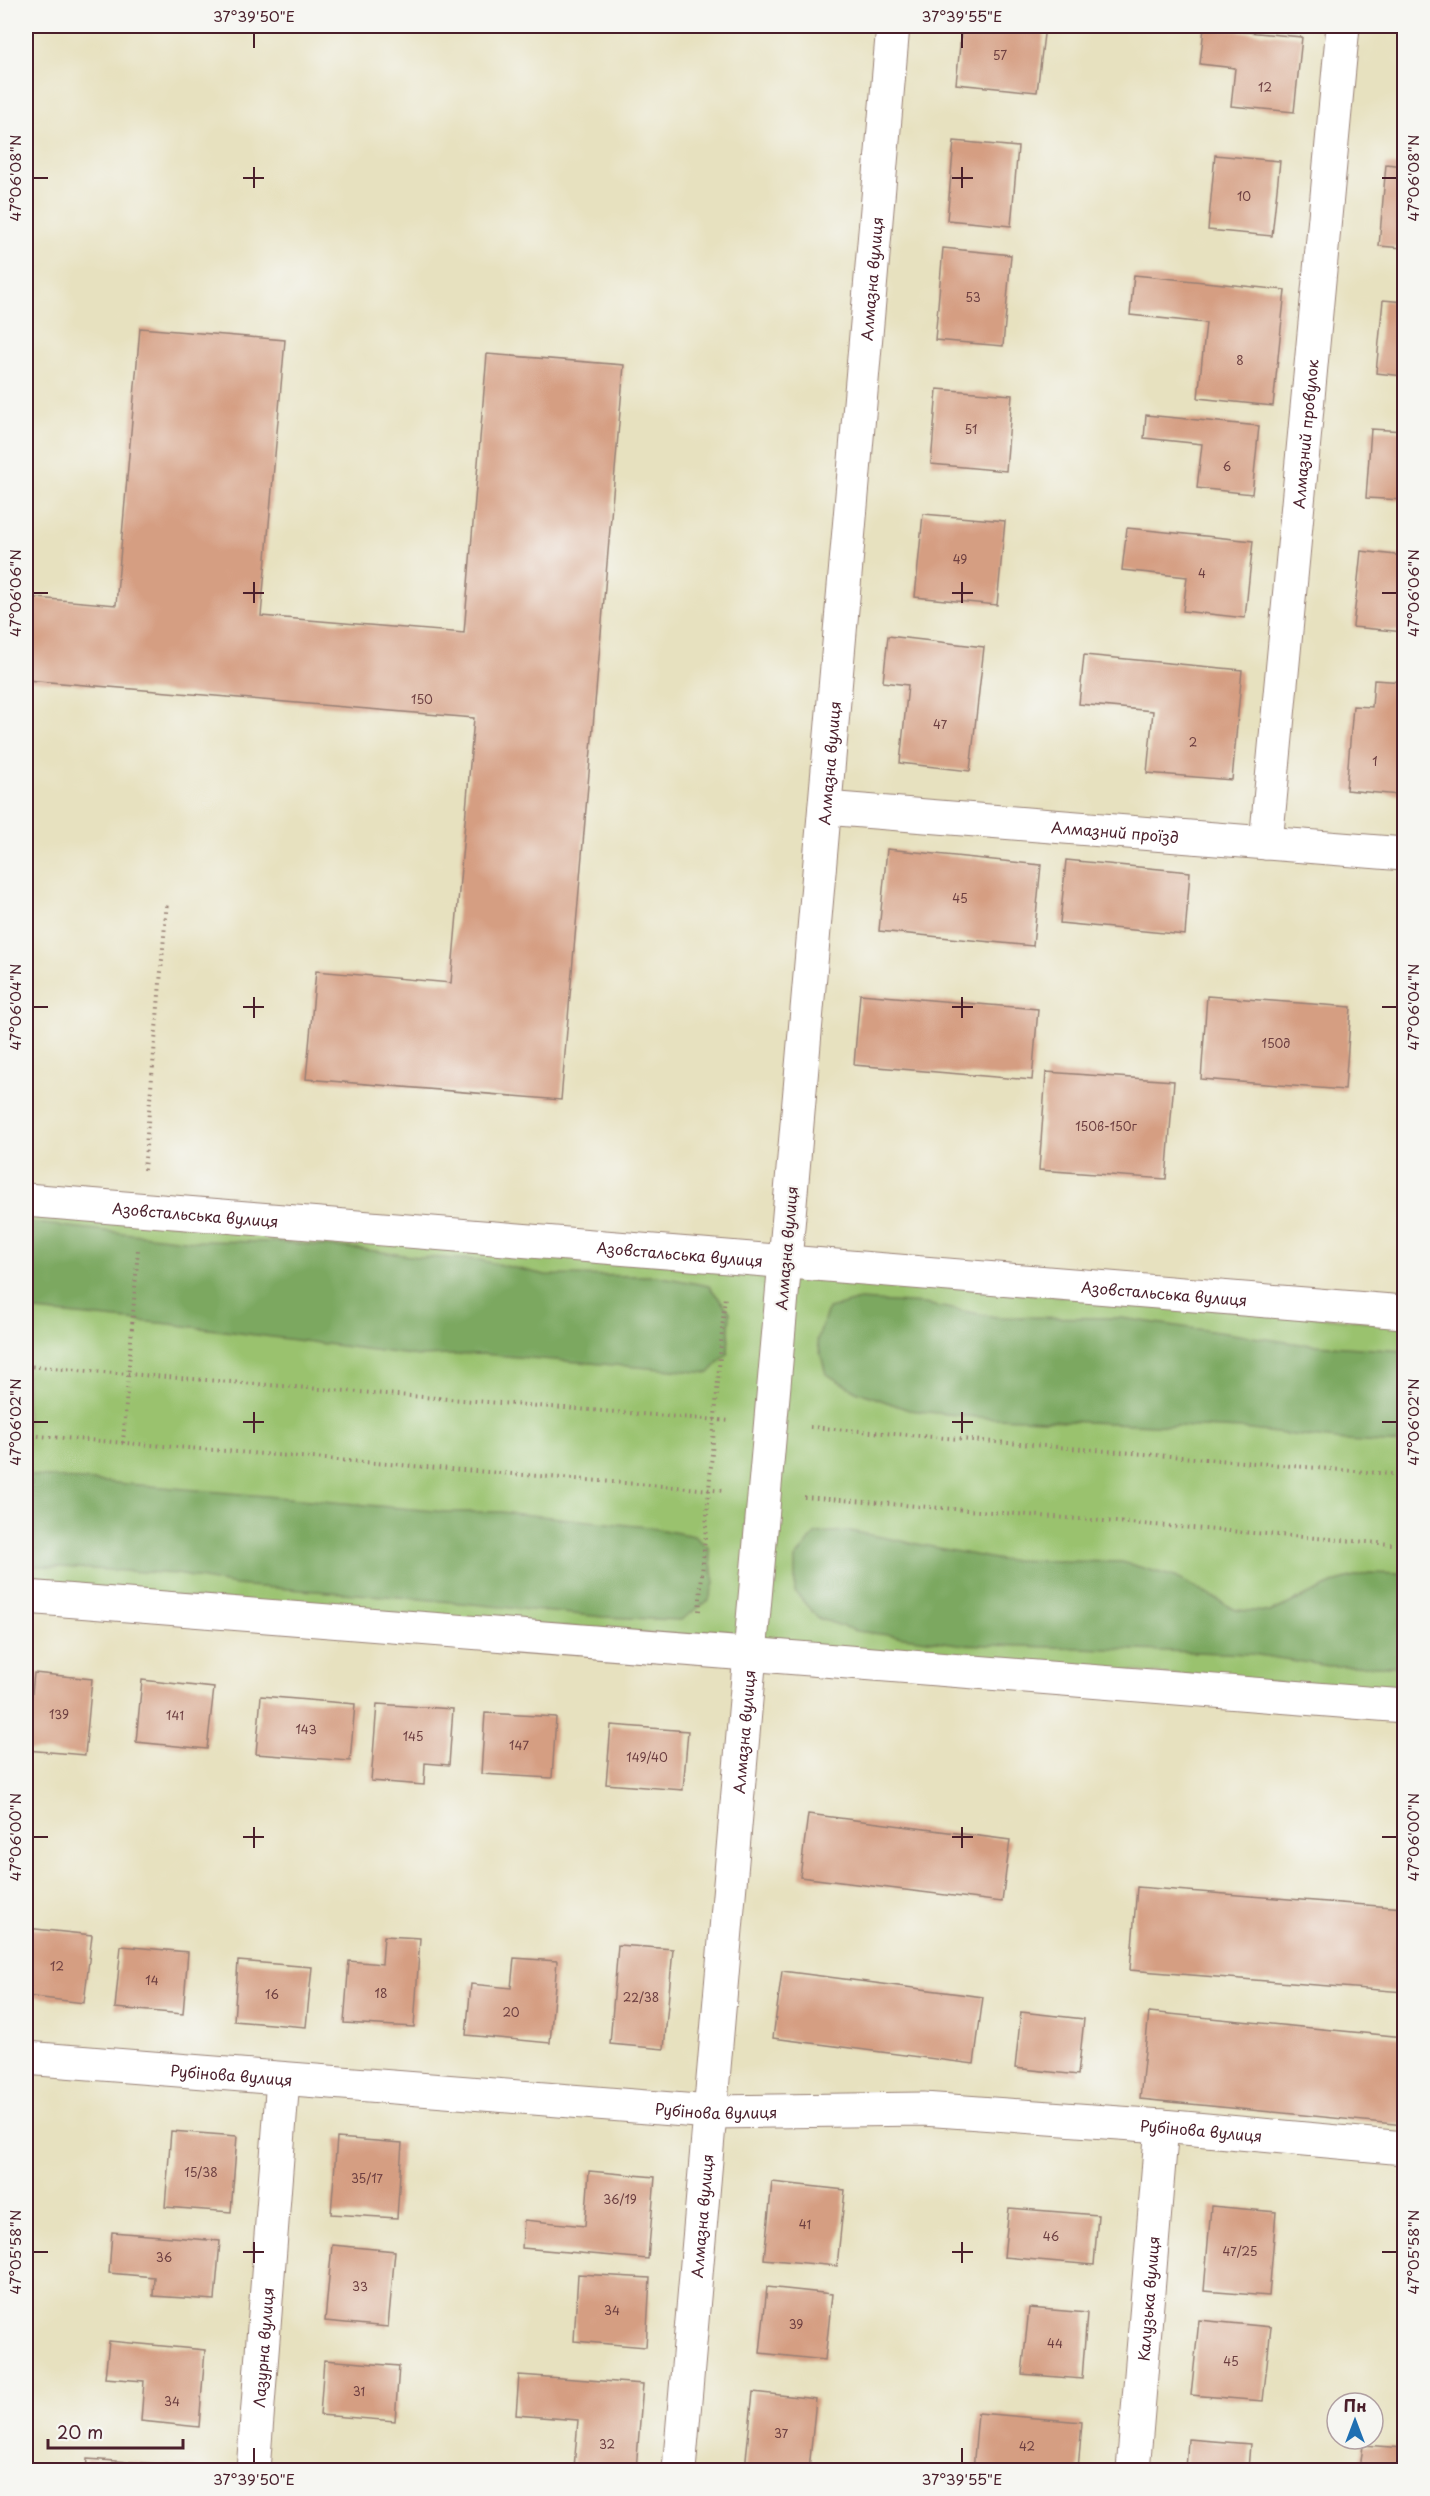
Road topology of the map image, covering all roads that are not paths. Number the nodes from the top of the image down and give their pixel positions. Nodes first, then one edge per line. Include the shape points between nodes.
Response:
1 (893, 26) edge
2 (1343, 26) edge
3 (825, 808) junction
4 (1266, 843) junction
5 (1404, 854) edge
6 (26, 1200) edge
7 (785, 1262) junction
8 (1404, 1312) edge
9 (26, 1597) edge
10 (750, 1654) junction
11 (1404, 1706) edge
12 (26, 2058) edge
13 (283, 2079) junction
14 (710, 2112) junction
15 (1162, 2126) junction
16 (1404, 2148) edge
17 (253, 2470) edge
18 (679, 2470) edge
19 (1133, 2470) edge

1 - 3 street, Алмазна вулиця
2 - 4 street, Алмазний провулок
3 - 4 street, Алмазний проїзд
3 - 7 street, Алмазна вулиця
4 - 5 street, Алмазний проїзд
6 - 7 street, Азовстальська вулиця
7 - 8 street, Азовстальська вулиця
7 - 10 street, Алмазна вулиця
9 - 10 street
10 - 11 street
10 - 14 street, Алмазна вулиця
12 - 13 street, Рубінова вулиця
13 - 14 street, Рубінова вулиця
13 - 17 street, Лазурна вулиця
14 - 15 street, Рубінова вулиця via 923,2109
14 - 18 street, Алмазна вулиця
15 - 16 street, Рубінова вулиця
15 - 19 street, Калузька вулиця

